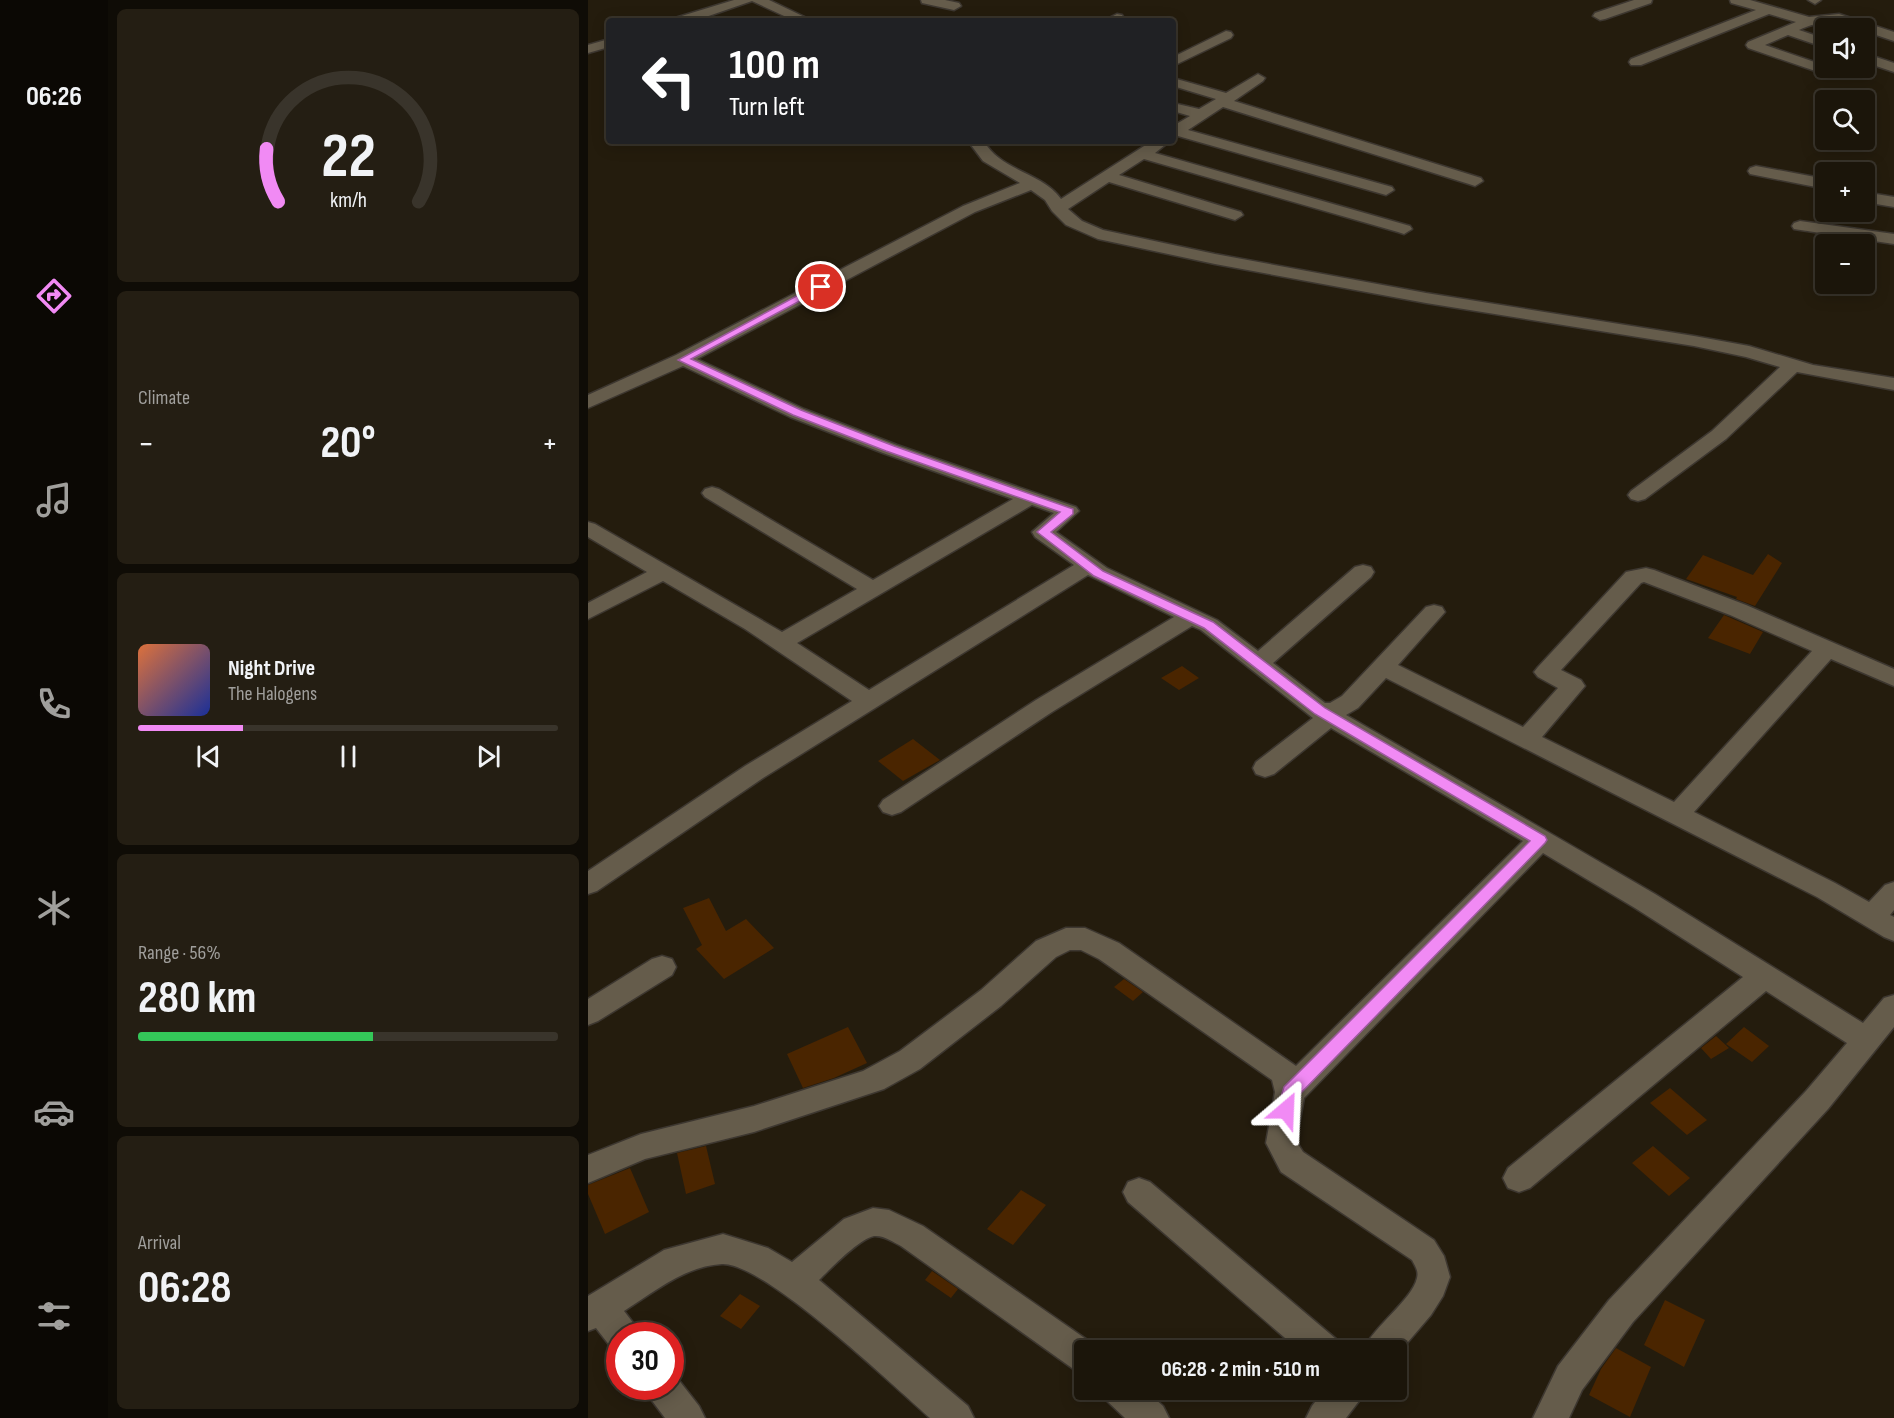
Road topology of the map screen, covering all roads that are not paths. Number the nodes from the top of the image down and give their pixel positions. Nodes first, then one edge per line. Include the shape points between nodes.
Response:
1 (721, 0) edge
2 (758, 0) edge
3 (927, 0) edge
4 (1646, 0) edge
5 (1736, 0) edge
6 (741, 2) edge
7 (954, 6) dead end
8 (1767, 10) junction
9 (1600, 16) dead end
10 (690, 18) edge
11 (799, 18) edge
12 (1808, 21) junction
13 (1787, 30) junction
14 (1226, 35) dead end
15 (1894, 37) edge
16 (1815, 40) edge
17 (606, 44) edge
18 (588, 49) edge
19 (1176, 60) edge
20 (1875, 61) edge
21 (1636, 62) dead end
22 (1815, 67) edge
23 (1894, 68) edge
24 (1258, 78) dead end
25 (1176, 83) edge
26 (1225, 100) junction
27 (1176, 108) edge
28 (1200, 114) junction
29 (1176, 131) edge
30 (1176, 133) edge
31 (977, 144) edge
32 (1158, 144) edge
33 (1143, 154) junction
34 (1756, 171) dead end
35 (1108, 177) junction
36 (1475, 181) dead end
37 (1815, 182) edge
38 (1031, 184) junction
39 (1386, 190) dead end
40 (1875, 199) edge
41 (1894, 202) edge
42 (1058, 208) junction
43 (1234, 215) dead end
44 (1800, 226) dead end
45 (1404, 229) dead end
46 (1894, 238) edge
47 (683, 360) junction
48 (1793, 364) junction
49 (1894, 384) edge
50 (588, 402) edge
51 (712, 493) dead end
52 (1638, 495) dead end
53 (1031, 497) junction
54 (588, 528) edge
55 (1088, 566) junction
56 (663, 572) junction
57 (1363, 572) dead end
58 (873, 589) junction
59 (588, 612) edge
60 (1434, 612) dead end
61 (1191, 617) junction
62 (782, 642) junction
63 (1827, 649) junction
64 (1258, 663) junction
65 (1383, 667) junction
66 (1894, 678) edge
67 (869, 700) junction
68 (1325, 714) junction
69 (1526, 740) junction
70 (1265, 768) dead end
71 (892, 806) dead end
72 (1676, 816) junction
73 (1540, 840) junction
74 (588, 884) edge
75 (1894, 892) edge
76 (1883, 923) edge
77 (662, 967) dead end
78 (1764, 976) junction
79 (1894, 1006) edge
80 (588, 1013) edge
81 (1866, 1040) junction
82 (1290, 1092) junction
83 (588, 1169) edge
84 (1519, 1178) dead end
85 (1139, 1192) dead end
86 (795, 1281) junction
87 (594, 1311) edge
88 (607, 1322) edge
89 (1312, 1340) edge
90 (1388, 1340) edge
91 (1074, 1350) edge
92 (673, 1400) edge
93 (1132, 1400) edge
94 (1338, 1400) edge
95 (687, 1418) edge
96 (956, 1418) edge
97 (1152, 1418) edge
98 (1324, 1418) edge
99 (1551, 1418) edge

1 - 6 street
2 - 11 street
3 - 7 street
4 - 9 street
5 - 8 street
6 - 10 street
8 - 12 street
8 - 21 street
12 - 13 street
12 - 15 street via 1839,18
13 - 16 street
13 - 22 street via 1753,45
14 - 19 street
17 - 18 street
20 - 23 street
24 - 26 street
25 - 26 street
26 - 28 street
26 - 36 street
27 - 28 street
28 - 29 street
30 - 39 street
31 - 38 street via 987,158
32 - 33 street
33 - 35 street
33 - 45 street
34 - 37 street
35 - 42 street
35 - 43 street
38 - 42 street via 1051,197
38 - 47 street via 969,209
40 - 41 street
42 - 48 street via 1081,227 1130,242 1426,298 1694,341
44 - 46 street
47 - 50 street
47 - 53 street via 797,413
48 - 49 street
48 - 52 street via 1719,435
51 - 58 street
53 - 55 street via 1069,511 1043,532
53 - 58 street
54 - 56 street
55 - 61 street
55 - 67 street
56 - 59 street
56 - 62 street
57 - 64 street
58 - 62 street
60 - 65 street
61 - 64 street via 1209,625
61 - 71 street via 1044,706
62 - 67 street
63 - 66 street
63 - 69 street via 1656,578 1634,577 1546,672 1573,686
63 - 72 street
64 - 68 street
65 - 68 street via 1350,702
65 - 69 street
67 - 74 street
68 - 70 street
68 - 73 street
69 - 72 street
72 - 76 street via 1826,890
73 - 78 street
73 - 82 street
75 - 76 street
77 - 80 street
78 - 81 street
78 - 84 street
79 - 81 street
81 - 99 street via 1817,1100 1621,1311 1570,1378
82 - 83 street via 1285,1073 1109,951 1085,939 1066,939 1046,949 991,998 910,1060 873,1080 754,1119 641,1147
82 - 90 street via 1281,1143 1292,1162 1423,1250 1433,1267 1434,1277 1426,1294
85 - 89 street
86 - 87 street via 756,1258 723,1249 676,1260
86 - 91 street via 840,1240 871,1222 891,1224
86 - 96 street
87 - 88 street
92 - 95 street
93 - 97 street
94 - 98 street

